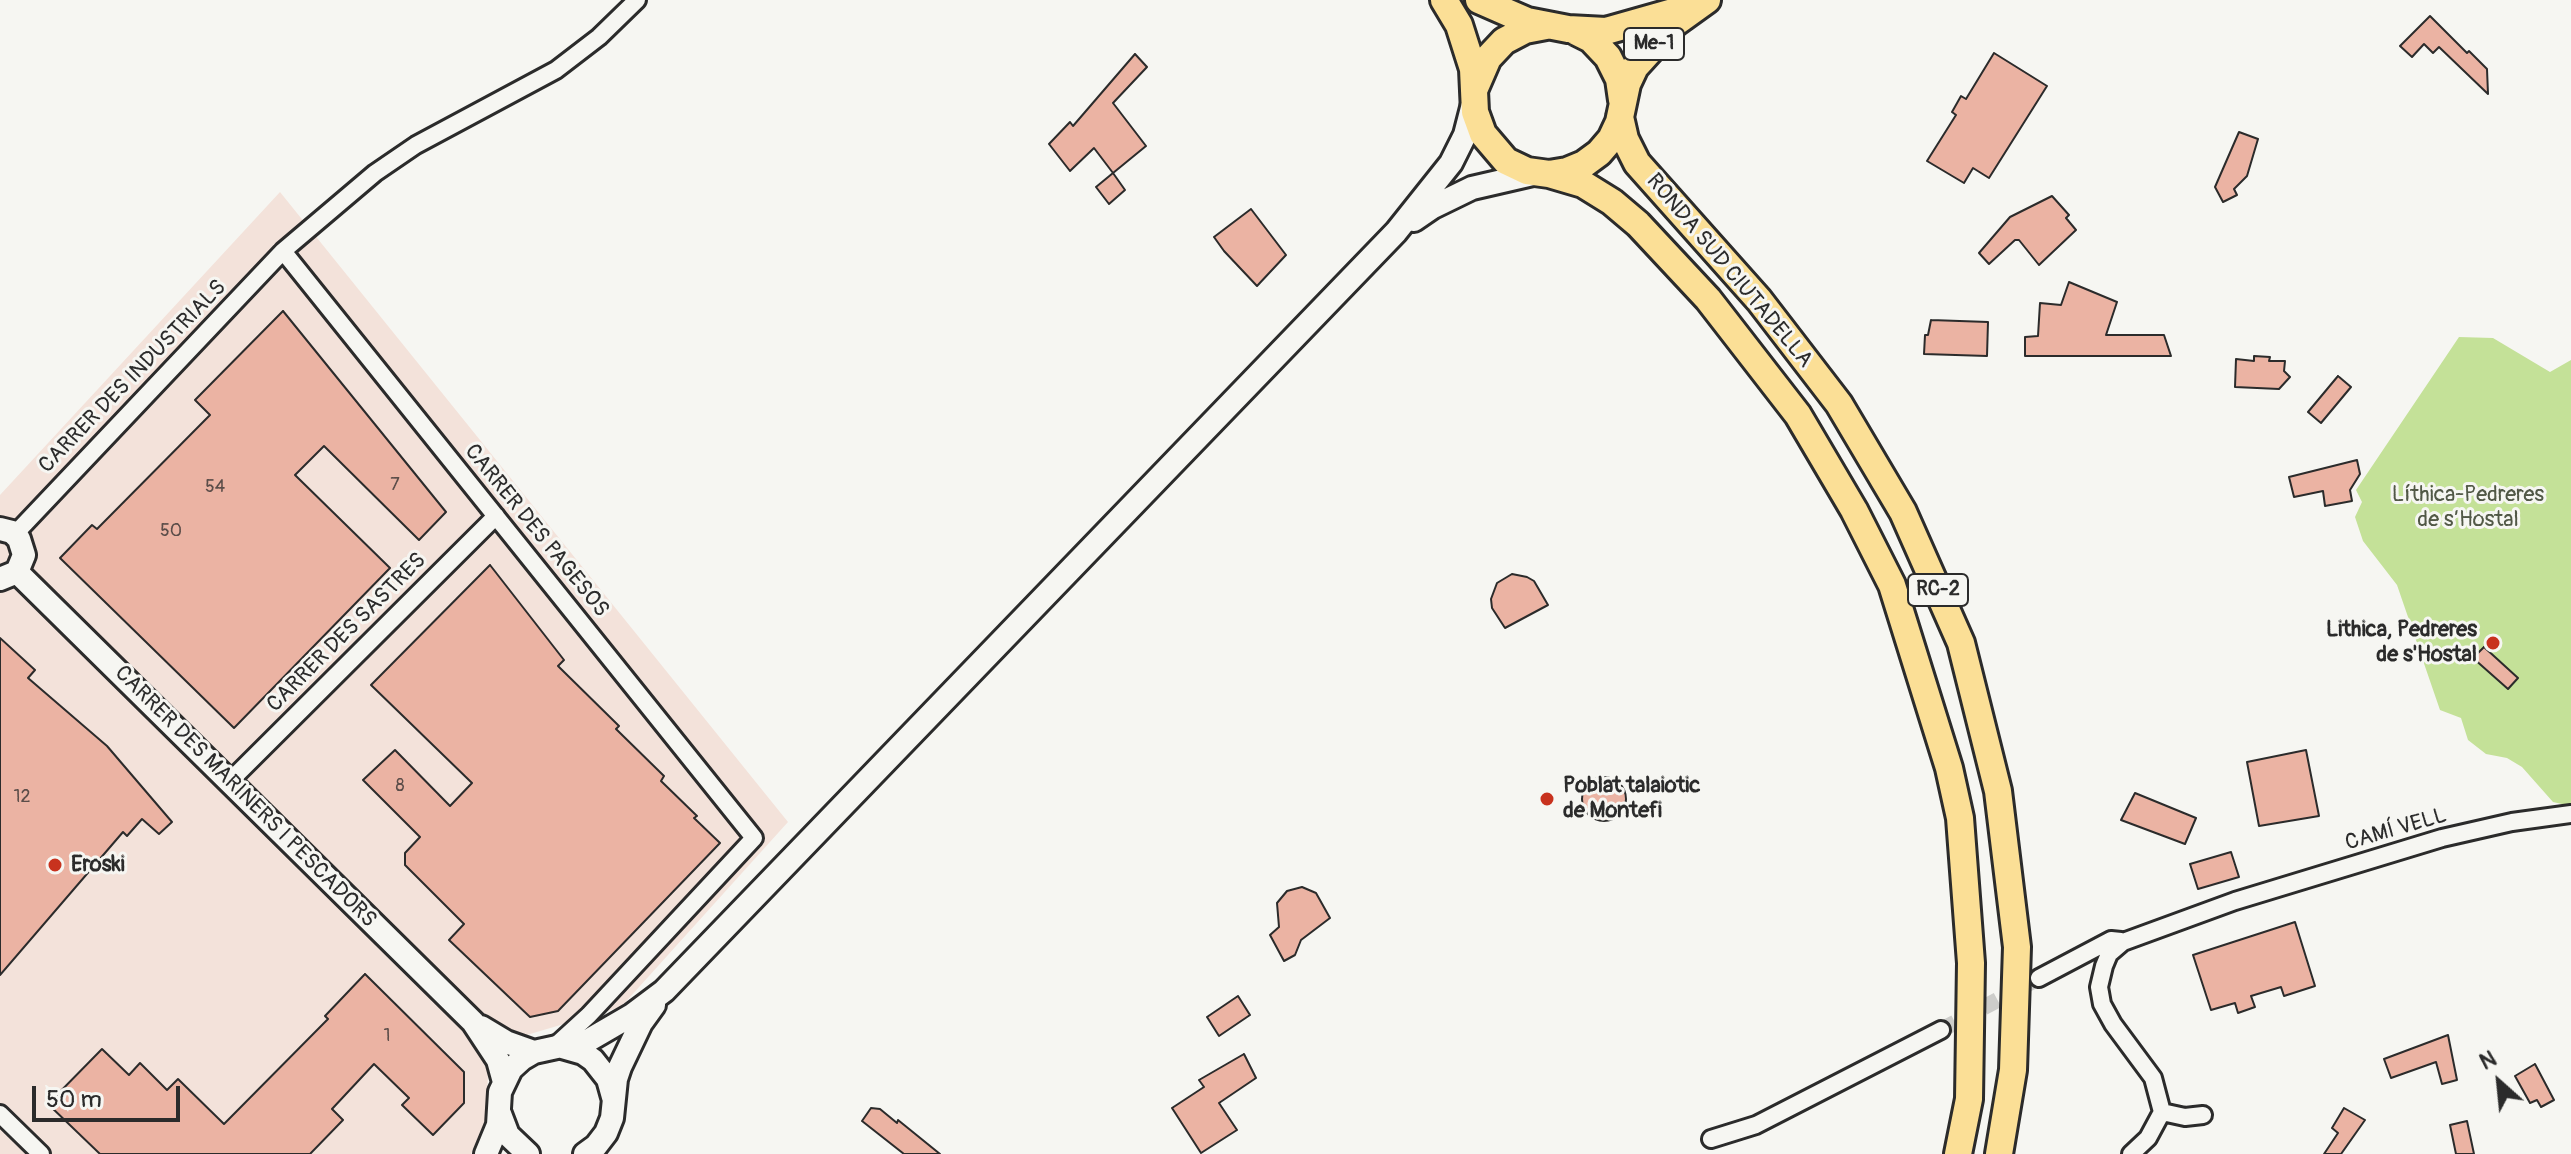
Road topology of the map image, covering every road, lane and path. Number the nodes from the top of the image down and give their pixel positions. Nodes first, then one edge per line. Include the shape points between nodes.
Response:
1 (637, 0) edge
2 (1444, 0) edge
3 (1479, 0) edge
4 (1706, 0) edge
5 (1559, 27) junction
6 (1474, 96) junction
7 (1621, 110) junction
8 (1544, 173) junction
9 (1396, 232) junction
10 (283, 251) junction
11 (496, 516) junction
12 (7, 531) edge
13 (8, 575) edge
14 (230, 781) junction
15 (2571, 814) edge
16 (2123, 942) junction
17 (2039, 978) tunnel mouth
18 (664, 991) junction
19 (473, 1022) junction
20 (1941, 1030) tunnel mouth
21 (549, 1049) junction
22 (504, 1082) junction
23 (614, 1102) junction
24 (2162, 1112) junction
25 (0, 1114) edge
26 (500, 1114) junction
27 (2203, 1115) dead end
28 (1711, 1139) dead end
29 (607, 1144) edge
30 (41, 1154) edge
31 (486, 1154) edge
32 (528, 1154) edge
33 (585, 1154) edge
34 (1958, 1154) edge
35 (1999, 1154) edge
36 (2131, 1154) edge

1 - 10 street, CARRER DES INDUSTRIALS via 556,70 416,145 375,173
2 - 6 main road via 1467,46
3 - 5 main road via 1527,21
4 - 5 main road, Me-1 via 1606,31
4 - 7 main road, Me-1 via 1675,23 1635,67
5 - 6 main road, Me-1 via 1525,30 1495,49 1482,68
5 - 7 main road, Me-1 via 1591,39 1608,57 1619,79
6 - 8 main road via 1478,123 1489,144 1516,167
6 - 9 main road, Me-1 via 1465,135 1451,163
7 - 8 main road, Me-1 via 1611,139 1599,153 1567,171
7 - 35 main road, RONDA SUD CIUTADELLA / RC-2 via 1625,139 1637,163 1759,300 1839,404 1903,512 1961,643 1998,791 2017,947 2013,1070
8 - 9 main road, Me-1 via 1472,188
8 - 34 main road, RONDA SUD CIUTADELLA / RC-2 via 1583,184 1612,202 1708,299 1798,415 1892,585 1960,818 1971,963 1969,1099
9 - 18 main road, Me-1
10 - 11 street, CARRER DES PAGESOS
10 - 12 street, CARRER DES INDUSTRIALS
11 - 14 street, CARRER DES SASTRES
11 - 21 street, CARRER DES PAGESOS via 754,838 589,1015
12 - 13 main road via 24,555
13 - 14 main road, CARRER DES MARINERS I PESCADORS
14 - 19 main road, CARRER DES MARINERS I PESCADORS
15 - 16 street, CAMÍ VELL via 2442,838 2235,901
16 - 17 street, CAMÍ VELL via 2111,940
16 - 24 street via 2104,966 2102,1004 2153,1078
18 - 21 main road, Me-1 via 589,1040
18 - 23 main road, Me-1 via 626,1052
19 - 21 main road, CARRER DES MARINERS I PESCADORS via 506,1042
19 - 22 main road, CARRER DES MARINERS I PESCADORS via 498,1060
20 - 28 street via 1756,1125
21 - 22 main road, Me-1 via 522,1059
21 - 23 main road, CARRER DES MARINERS I PESCADORS via 583,1053 602,1069
22 - 26 main road
23 - 29 main road, Me-1
24 - 27 street
24 - 36 street via 2148,1138
25 - 30 street
26 - 31 main road
26 - 32 main road via 508,1135
29 - 33 main road, Me-1

